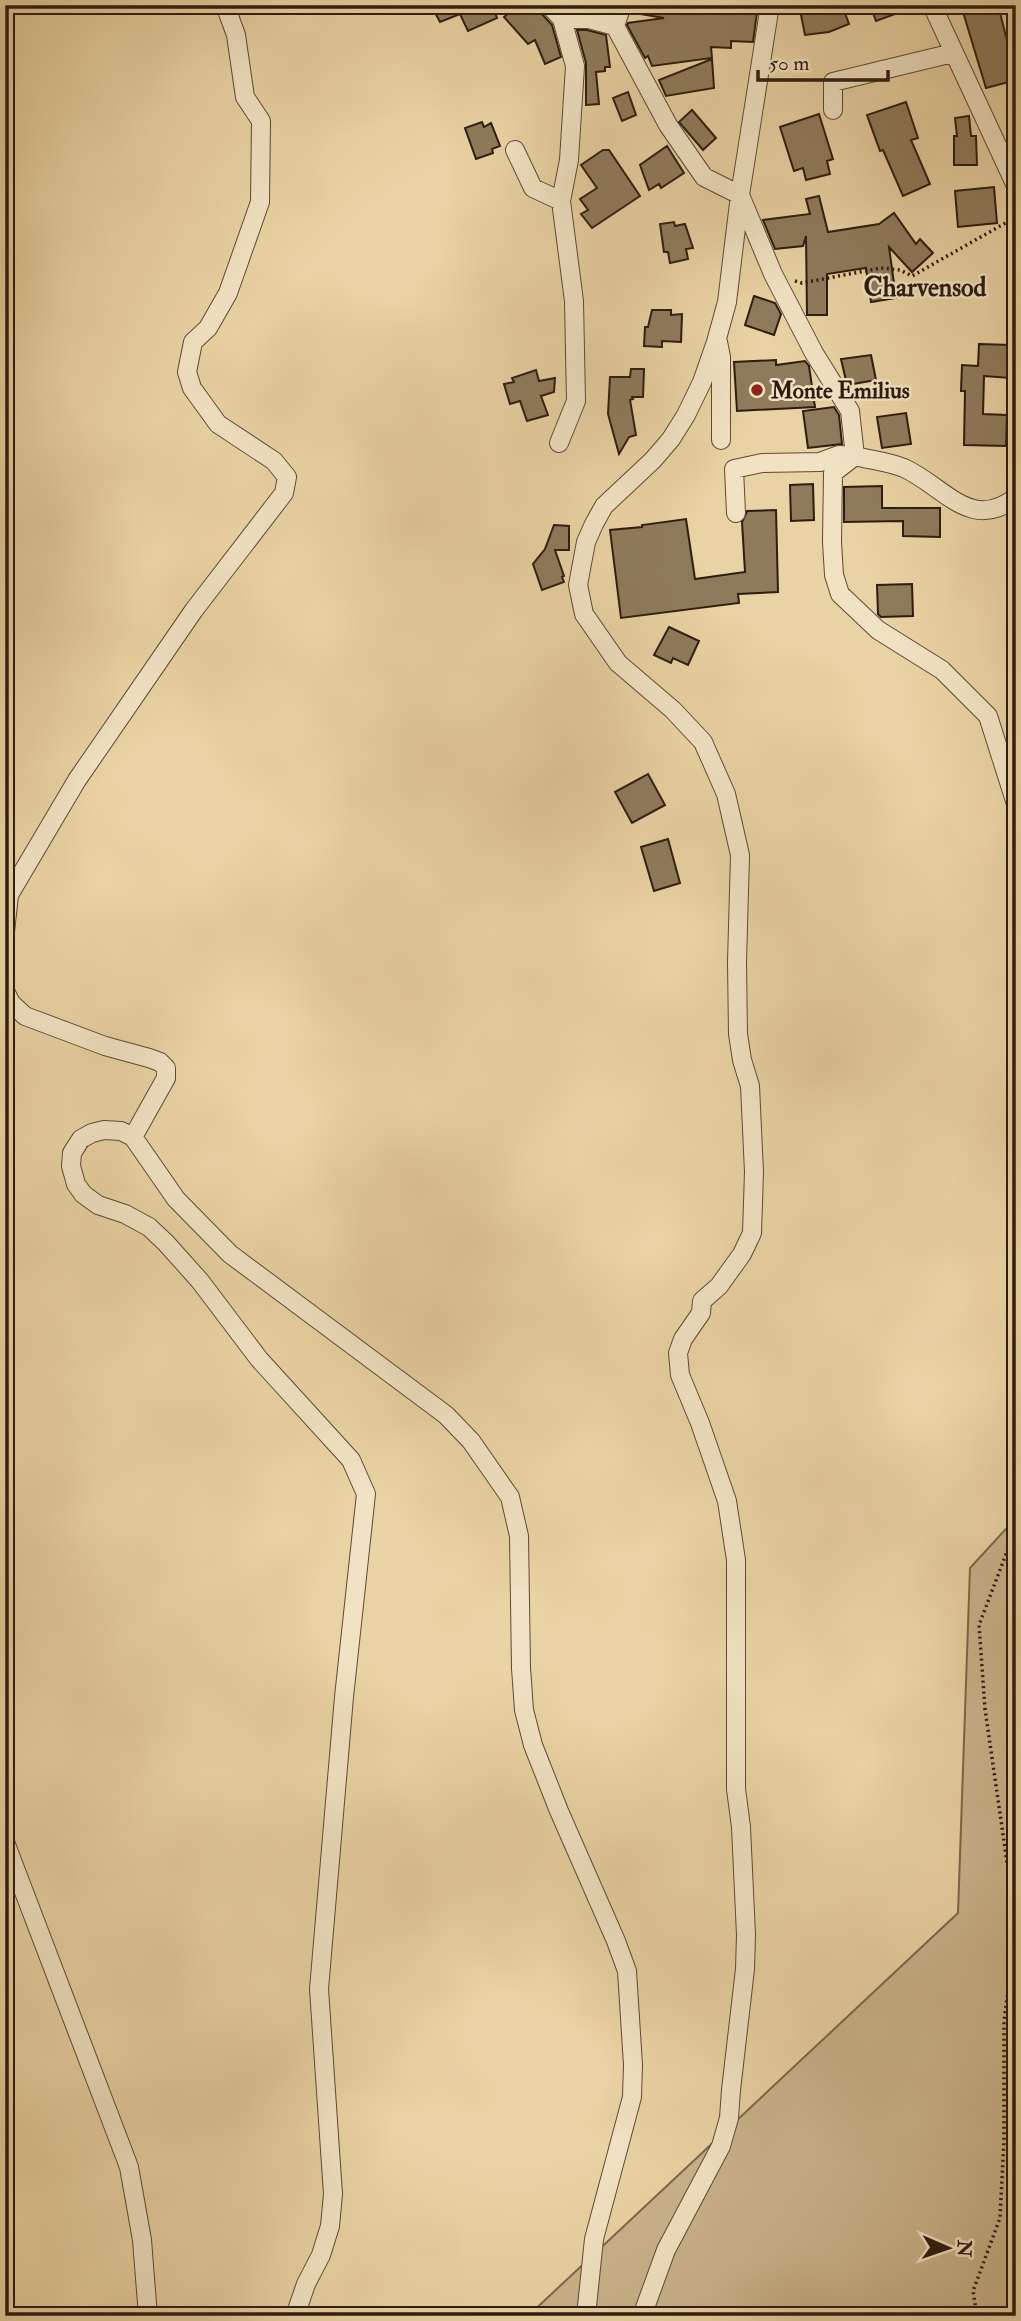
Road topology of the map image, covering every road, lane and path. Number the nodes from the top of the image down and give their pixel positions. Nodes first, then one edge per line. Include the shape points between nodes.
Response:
1 (225, 5) edge
2 (549, 5) edge
3 (622, 5) edge
4 (770, 5) edge
5 (932, 5) edge
6 (562, 19) junction
7 (615, 26) junction
8 (953, 53) junction
9 (833, 110) dead end
10 (515, 150) dead end
11 (1016, 186) edge
12 (740, 195) junction
13 (561, 201) junction
14 (1016, 217) edge
15 (773, 274) junction
16 (717, 339) junction
17 (721, 440) dead end
18 (559, 443) dead end
19 (855, 456) junction
20 (1016, 497) edge
21 (736, 513) dead end
22 (1016, 803) edge
23 (5, 932) edge
24 (5, 991) edge
25 (133, 1137) junction
26 (1016, 1528) edge
27 (5, 1842) edge
28 (1016, 1927) edge
29 (148, 2316) edge
30 (295, 2316) edge
31 (586, 2316) edge
32 (642, 2316) edge
33 (976, 2316) edge

1 - 23 street via 236,35 245,97 261,121 260,202 229,293 208,328 193,342 187,372 192,388 218,424 274,461 286,477 284,494 194,610 77,780 9,895
2 - 6 street
3 - 7 street
4 - 12 street via 767,69
5 - 8 street
6 - 7 street via 589,19
6 - 13 street via 575,66 569,160
7 - 12 street via 668,125 704,177
8 - 9 street via 833,82
8 - 11 street
10 - 13 street via 533,188
12 - 15 street
12 - 16 street via 727,302
13 - 18 street via 577,360 576,401
14 - 15 path via 912,276 881,268 802,283
15 - 19 street via 850,411
16 - 17 street via 722,357
16 - 32 street via 702,382 671,439 604,506 586,542 578,584 584,614 618,663 703,741 726,794 740,855 738,1034 750,1086 754,1172 752,1233 727,1275 702,1301 701,1313 678,1353 680,1375 727,1501 734,1548 735,1777 746,1896 746,1969 729,2118 721,2146 666,2249
19 - 20 street via 903,468 967,508 1001,507
19 - 21 street via 734,469
19 - 22 street via 833,473 832,542 840,594 878,630 943,670 988,716
24 - 25 street via 25,1016 160,1062 166,1068 166,1078
25 - 30 street via 104,1130 81,1139 72,1153 76,1184 98,1205 137,1220 166,1243 260,1359 351,1460 366,1494 319,1989 333,2194 321,2255
25 - 31 street via 176,1199 230,1255 446,1415 471,1441 510,1497 519,1536 524,1710 559,1811 627,1971 632,2097 594,2239
26 - 28 path via 979,1625 985,1709
27 - 29 street via 129,2167 142,2240
28 - 33 path via 1004,2021 999,2218 973,2291

